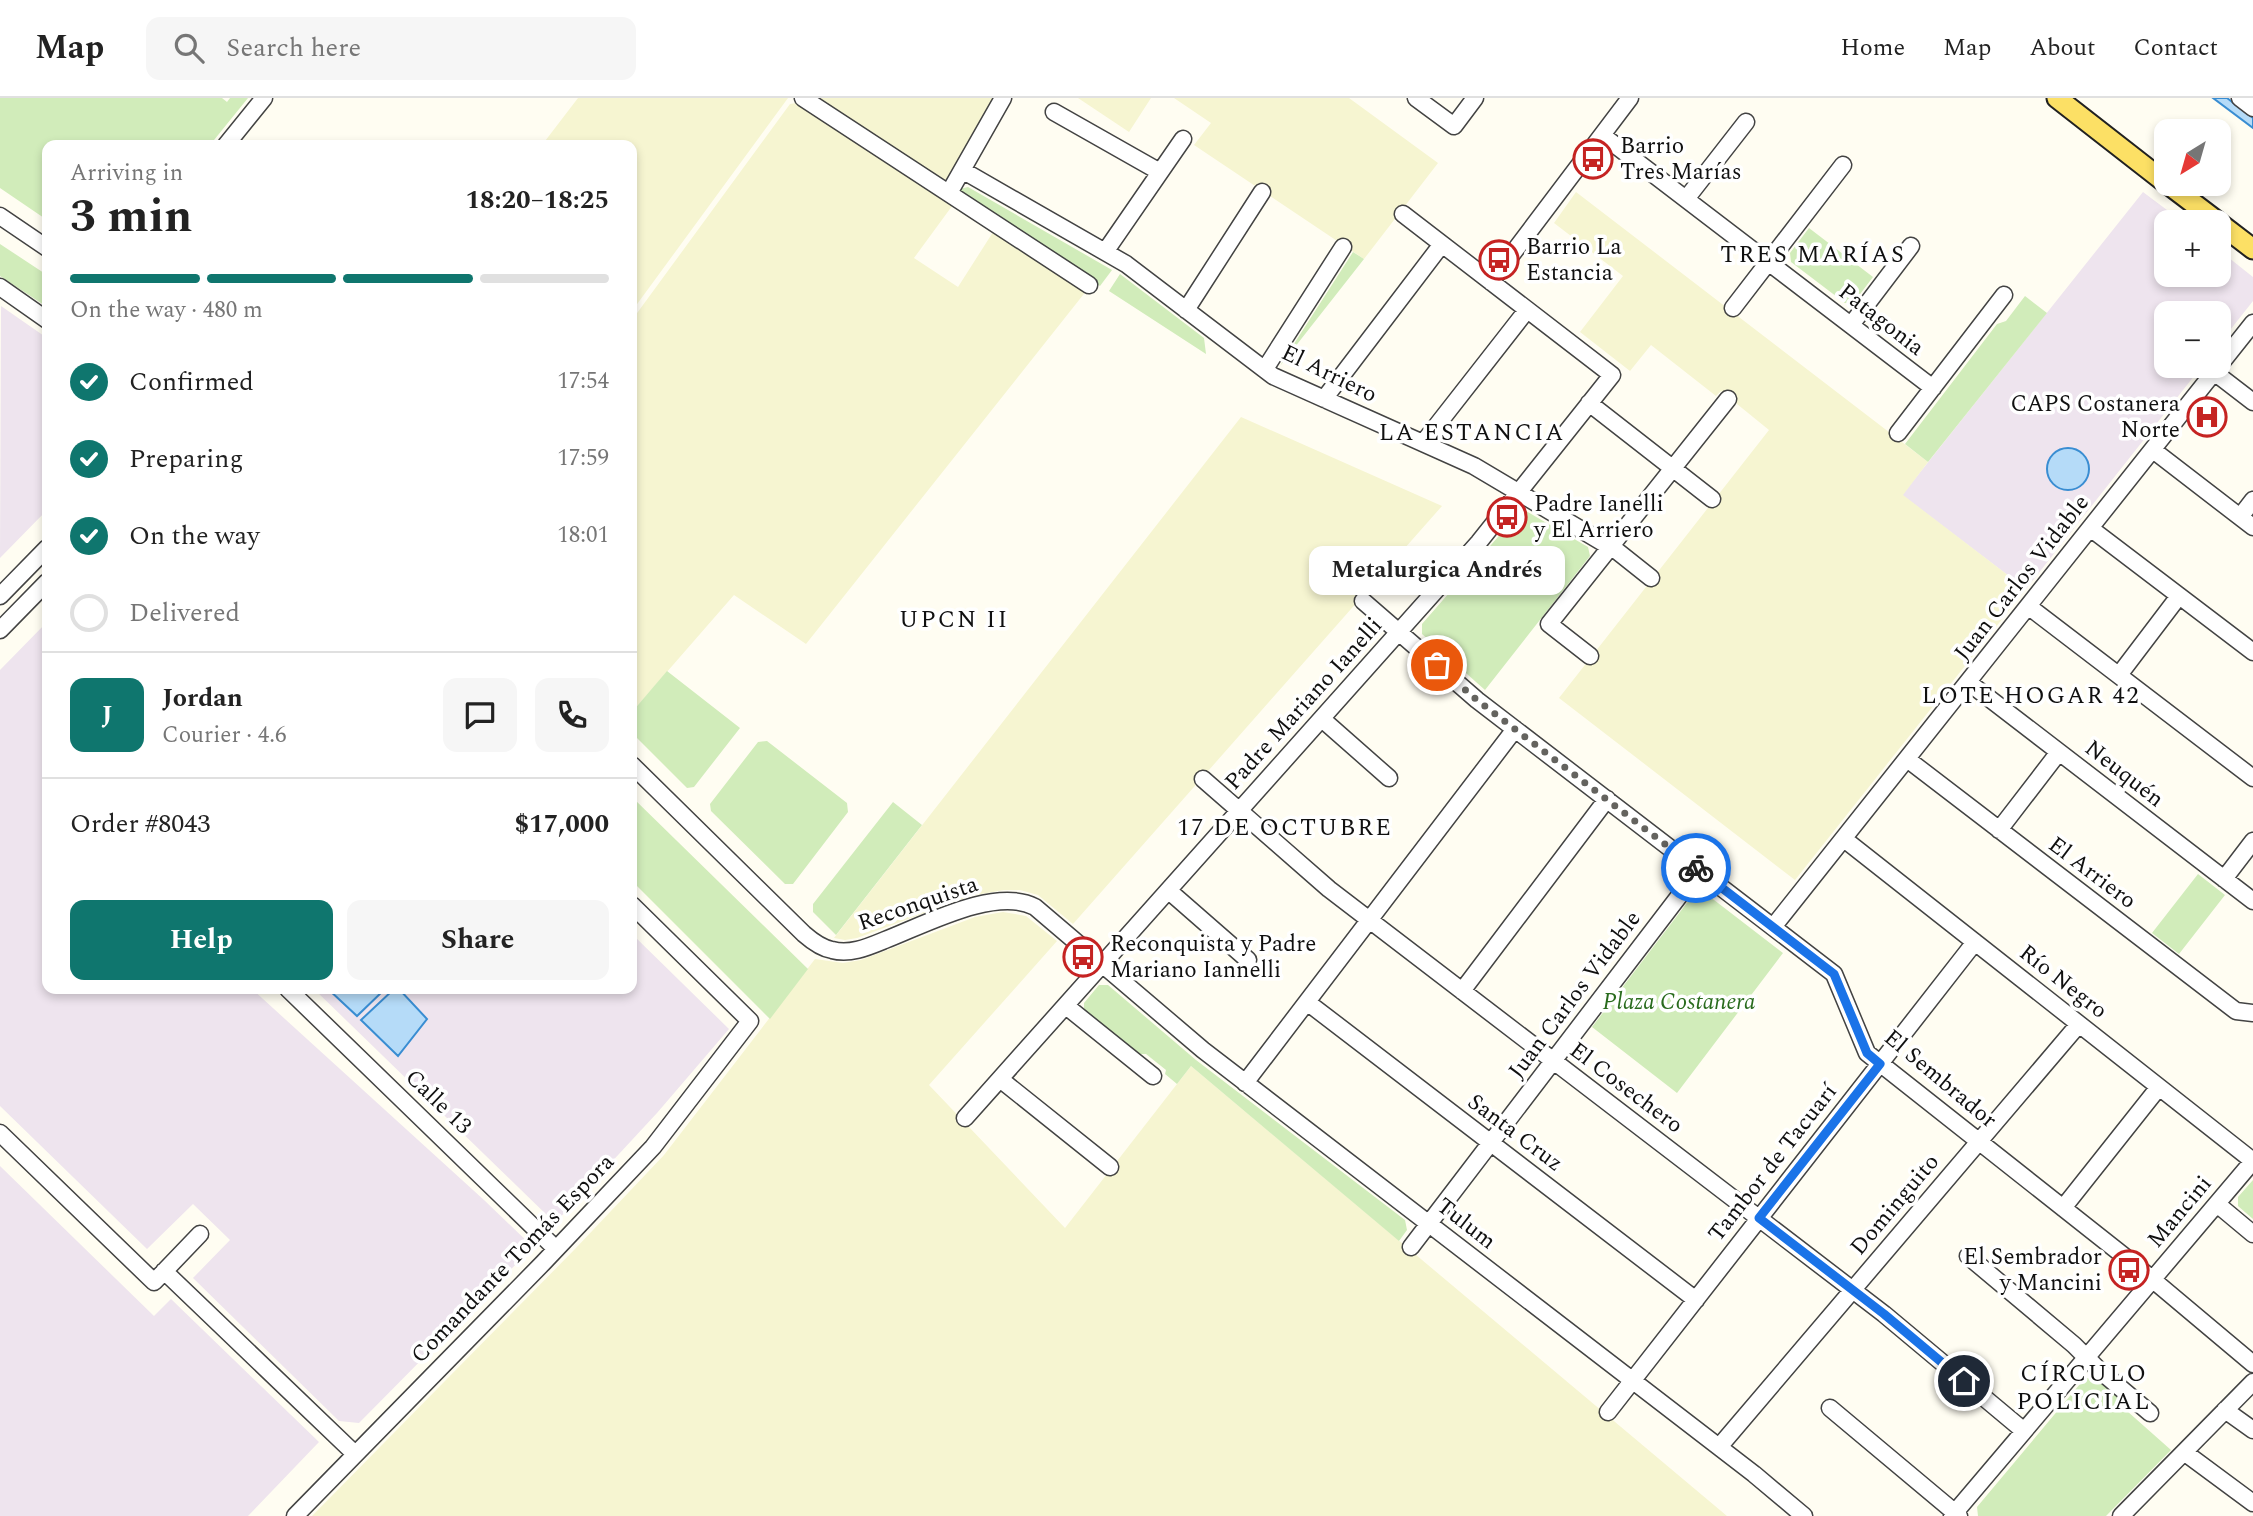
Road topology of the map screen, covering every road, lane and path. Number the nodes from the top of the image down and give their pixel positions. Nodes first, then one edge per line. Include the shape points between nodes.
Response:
1 (264, 98) edge
2 (803, 98) edge
3 (1003, 98) edge
4 (1416, 98) edge
5 (1475, 98) edge
6 (1630, 98) edge
7 (2057, 98) edge
8 (2240, 98) edge
9 (2253, 108) edge
10 (1054, 112) dead end
11 (1746, 122) dead end
12 (1602, 135) junction
13 (1183, 139) dead end
14 (230, 140) edge
15 (1843, 165) dead end
16 (962, 170) junction
17 (1160, 172) junction
18 (2154, 173) edge
19 (1262, 192) dead end
20 (949, 193) junction
21 (2184, 196) edge
22 (1686, 199) junction
23 (2202, 210) edge
24 (1403, 214) dead end
25 (0, 216) edge
26 (2231, 232) edge
27 (1442, 244) junction
28 (42, 245) edge
29 (1911, 246) dead end
30 (1343, 247) dead end
31 (2253, 249) edge
32 (1105, 252) junction
33 (1768, 262) junction
34 (1491, 282) junction
35 (1089, 285) dead end
36 (0, 287) edge
37 (2004, 295) dead end
38 (1733, 308) dead end
39 (1186, 310) junction
40 (1527, 310) junction
41 (42, 316) edge
42 (2253, 323) edge
43 (1851, 325) junction
44 (2231, 351) edge
45 (1265, 369) junction
46 (2209, 378) edge
47 (2222, 378) edge
48 (1933, 388) junction
49 (1324, 398) junction
50 (1728, 399) dead end
51 (2253, 402) edge
52 (1589, 403) junction
53 (1898, 433) dead end
54 (1423, 443) junction
55 (2152, 450) junction
56 (1673, 468) junction
57 (1518, 493) junction
58 (1712, 499) dead end
59 (2253, 500) edge
60 (2246, 522) edge
61 (2091, 528) junction
62 (1610, 547) junction
63 (42, 553) edge
64 (1651, 578) dead end
65 (42, 587) edge
66 (1, 594) edge
67 (2179, 596) junction
68 (1363, 601) dead end
69 (2028, 606) junction
70 (22, 608) junction
71 (0, 630) edge
72 (1399, 632) junction
73 (2253, 652) edge
74 (1590, 656) dead end
75 (2119, 676) junction
76 (1968, 682) junction
77 (1322, 719) junction
78 (1515, 729) junction
79 (2059, 752) junction
80 (1907, 759) junction
81 (637, 770) edge
82 (1389, 778) dead end
83 (2253, 778) edge
84 (1203, 779) dead end
85 (1606, 799) junction
86 (1240, 811) junction
87 (2000, 830) junction
88 (1844, 839) junction
89 (2253, 841) edge
90 (1699, 870) junction
91 (2224, 879) junction
92 (1169, 891) junction
93 (2253, 901) edge
94 (637, 910) edge
95 (1369, 920) junction
96 (1773, 928) junction
97 (1975, 942) junction
98 (1248, 960) dead end
99 (1103, 964) junction
100 (1462, 991) junction
101 (293, 994) edge
102 (1307, 1002) junction
103 (1066, 1006) junction
104 (2253, 1013) edge
105 (2079, 1024) junction
106 (1553, 1061) junction
107 (1880, 1064) junction
108 (1153, 1076) dead end
109 (1000, 1079) junction
110 (1245, 1083) junction
111 (2159, 1087) junction
112 (965, 1118) dead end
113 (0, 1133) edge
114 (1979, 1142) junction
115 (1491, 1143) junction
116 (2253, 1161) edge
117 (1110, 1167) dead end
118 (2217, 1204) junction
119 (2063, 1208) junction
120 (1759, 1218) junction
121 (1429, 1224) junction
122 (200, 1234) dead end
123 (2253, 1234) edge
124 (1411, 1247) dead end
125 (556, 1249) junction
126 (1968, 1256) dead end
127 (164, 1271) junction
128 (2153, 1280) junction
129 (1853, 1290) junction
130 (1696, 1300) junction
131 (2087, 1357) junction
132 (2253, 1364) edge
133 (1633, 1381) junction
134 (2253, 1382) edge
135 (1830, 1408) dead end
136 (2225, 1410) junction
137 (1608, 1412) dead end
138 (2150, 1412) dead end
139 (2253, 1430) edge
140 (2024, 1431) junction
141 (1719, 1447) junction
142 (2184, 1452) junction
143 (355, 1454) junction
144 (2253, 1503) edge
145 (1956, 1515) edge
146 (295, 1516) edge
147 (1804, 1516) edge
148 (2121, 1516) edge

1 - 14 street
2 - 20 street
3 - 16 street
4 - 5 street via 1454,126
6 - 12 street
7 - 18 main road
8 - 9 street
10 - 17 street
11 - 22 street
12 - 22 street, Patagonia
12 - 34 street
13 - 17 street
15 - 33 street
16 - 20 street
16 - 32 street, El Arriero
17 - 32 street
19 - 39 street
20 - 35 street
21 - 23 main road
22 - 33 street, Patagonia
24 - 27 street
25 - 28 street
26 - 31 main road
27 - 34 street
27 - 49 street
29 - 43 street
30 - 45 street
32 - 39 street, El Arriero
33 - 38 street
33 - 43 street, Patagonia
34 - 40 street
36 - 41 street
37 - 48 street
39 - 45 street, El Arriero
40 - 52 street, Padre Mariano Ianelli via 1612,375
40 - 54 street
42 - 44 street, Juan Carlos Vidable
43 - 48 street, Patagonia
45 - 49 street, El Arriero
46 - 55 street, Juan Carlos Vidable
47 - 51 street
48 - 53 street
49 - 54 street, El Arriero
50 - 56 street
52 - 56 street
52 - 57 street, Padre Mariano Ianelli
54 - 57 street, El Arriero
55 - 60 street
55 - 61 street, Juan Carlos Vidable
56 - 58 street
56 - 62 street
57 - 62 street, El Arriero
57 - 72 street, Padre Mariano Ianelli
59 - 60 street
61 - 67 street
61 - 69 street, Juan Carlos Vidable
62 - 64 street, El Arriero
62 - 74 street via 1549,624
63 - 66 street
65 - 70 street
66 - 70 street
67 - 73 street
67 - 75 street
68 - 72 street, El Sembrador
69 - 75 street
69 - 76 street, Juan Carlos Vidable
70 - 71 street
72 - 77 street, Padre Mariano Ianelli
72 - 78 street, El Sembrador
75 - 83 street
76 - 79 street, Neuquén
76 - 80 street, Juan Carlos Vidable
77 - 82 street
77 - 86 street, Padre Mariano Ianelli
78 - 85 street, El Sembrador
78 - 95 street
79 - 87 street
79 - 91 street, Neuquén
80 - 87 street, El Arriero
80 - 88 street, Juan Carlos Vidable
81 - 99 street, Reconquista via 804,933 827,949 857,950 978,905 1013,900 1035,907
84 - 86 street, El Cosechero
85 - 90 street, El Sembrador
85 - 100 street
86 - 92 street, Padre Mariano Ianelli
86 - 95 street, El Cosechero
87 - 104 street, El Arriero via 2236,1011
88 - 96 street, Juan Carlos Vidable
88 - 97 street, Río Negro
89 - 91 street
90 - 96 street, El Sembrador
90 - 106 street, Juan Carlos Vidable
91 - 93 street, Neuquén
92 - 98 street
92 - 99 street, Padre Mariano Ianelli
94 - 125 street, Comandante Tomás Espora via 750,1021 653,1147
95 - 100 street, El Cosechero
95 - 102 street
96 - 107 street, El Sembrador via 1834,974 1867,1053
97 - 105 street, Río Negro
97 - 107 street, Tambor de Tacuarí
99 - 103 street, Padre Mariano Ianelli
99 - 110 street, Tulum
100 - 106 street, El Cosechero
101 - 125 street, Calle 13
102 - 110 street
102 - 115 street, Santa Cruz
103 - 108 street
103 - 109 street, Padre Mariano Ianelli
105 - 111 street, Río Negro
105 - 114 street, Dominguito
106 - 115 street, Juan Carlos Vidable
106 - 120 street, El Cosechero
107 - 114 street, El Sembrador
107 - 120 street, Tambor de Tacuarí
109 - 112 street, Padre Mariano Ianelli
109 - 117 street
110 - 121 street, Tulum
111 - 116 street, Río Negro
111 - 119 street
113 - 127 street via 153,1282
114 - 119 street, El Sembrador
114 - 129 street, Dominguito
115 - 121 street, Juan Carlos Vidable
115 - 130 street, Santa Cruz
116 - 118 street, Mancini
118 - 123 street
118 - 128 street, Mancini
119 - 128 street, El Sembrador
120 - 129 street, El Cosechero
120 - 130 street, Tambor de Tacuarí
121 - 124 street, Juan Carlos Vidable
121 - 133 street, Tulum
122 - 127 street
125 - 143 street, Comandante Tomás Espora
126 - 131 street
127 - 143 street
128 - 131 street, Mancini
128 - 132 street, El Sembrador
129 - 140 street, El Cosechero
129 - 141 street, Dominguito
130 - 133 street, Tambor de Tacuarí
131 - 138 street
131 - 140 street, Mancini
133 - 137 street, Tambor de Tacuarí
133 - 141 street, Tulum
134 - 136 street
135 - 145 street
136 - 139 street
136 - 142 street
140 - 145 street, Mancini
141 - 147 street, Tulum
142 - 144 street
142 - 148 street
143 - 146 street, Comandante Tomás Espora

